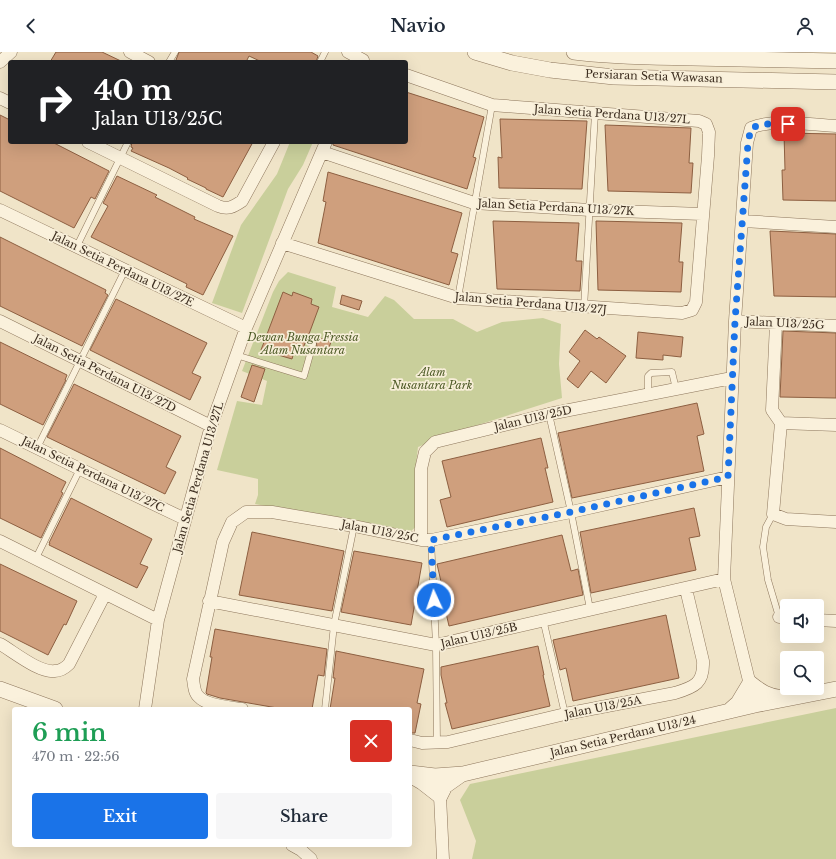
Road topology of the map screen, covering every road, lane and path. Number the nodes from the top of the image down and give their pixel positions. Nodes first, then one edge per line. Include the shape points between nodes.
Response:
1 (11, 52) edge
2 (130, 52) edge
3 (348, 52) edge
4 (475, 52) edge
5 (574, 52) edge
6 (742, 52) edge
7 (804, 52) edge
8 (768, 56) edge
9 (783, 56) edge
10 (694, 58) junction
11 (145, 60) edge
12 (363, 60) edge
13 (835, 61) edge
14 (0, 62) edge
15 (408, 76) edge
16 (767, 80) junction
17 (783, 80) junction
18 (836, 82) edge
19 (492, 105) junction
20 (595, 113) junction
21 (836, 126) edge
22 (92, 144) edge
23 (127, 144) edge
24 (273, 144) edge
25 (324, 147) edge
26 (120, 158) junction
27 (474, 202) junction
28 (0, 210) edge
29 (590, 210) junction
30 (702, 214) junction
31 (743, 221) junction
32 (836, 227) edge
33 (282, 243) junction
34 (77, 246) junction
35 (125, 270) junction
36 (458, 298) junction
37 (584, 308) junction
38 (692, 310) joint
39 (0, 321) edge
40 (735, 321) junction
41 (776, 324) junction
42 (836, 326) edge
43 (246, 328) junction
44 (313, 344) dead end
45 (236, 355) junction
46 (79, 360) junction
47 (732, 378) junction
48 (676, 389) junction
49 (648, 394) junction
50 (549, 414) junction
51 (781, 423) junction
52 (211, 426) junction
53 (836, 426) edge
54 (0, 430) edge
55 (37, 448) junction
56 (80, 470) junction
57 (728, 477) junction
58 (571, 512) junction
59 (773, 514) junction
60 (186, 519) junction
61 (836, 522) edge
62 (354, 526) junction
63 (426, 540) junction
64 (0, 541) edge
65 (36, 558) junction
66 (724, 579) junction
67 (686, 588) junction
68 (105, 594) junction
69 (209, 601) junction
70 (590, 609) junction
71 (780, 610) edge
72 (543, 619) junction
73 (158, 620) junction
74 (824, 620) edge
75 (836, 621) edge
76 (334, 625) junction
77 (0, 644) edge
78 (436, 645) junction
79 (750, 683) junction
80 (0, 689) edge
81 (836, 689) edge
82 (787, 699) junction
83 (755, 705) junction
84 (49, 707) edge
85 (145, 707) edge
86 (231, 707) edge
87 (325, 707) edge
88 (729, 711) junction
89 (566, 714) junction
90 (412, 740) edge
91 (437, 743) junction
92 (412, 774) edge
93 (463, 774) junction
94 (412, 775) edge
95 (435, 776) junction
96 (440, 796) junction
97 (296, 847) edge
98 (311, 859) edge
99 (443, 859) edge

1 - 14 street
2 - 11 street
3 - 12 street
4 - 16 street, Persiaran Setia Wawasan via 512,63 579,74
5 - 10 street, Persiaran Setia Wawasan
6 - 10 street
7 - 13 street
8 - 9 street, Persiaran Setia Wawasan
8 - 10 street, Persiaran Setia Wawasan
8 - 16 street
9 - 13 street, Persiaran Setia Wawasan
9 - 17 street
15 - 19 street, Jalan Setia Perdana U13/27L
16 - 17 street, Persiaran Setia Wawasan
17 - 18 street, Persiaran Setia Wawasan
19 - 20 street, Jalan Setia Perdana U13/27L
19 - 27 lane
20 - 29 lane
20 - 30 street, Jalan Setia Perdana U13/27L via 699,121 706,124 709,132 708,156
21 - 31 street via 772,123 751,128
22 - 26 street
23 - 26 lane
24 - 26 street via 242,201 233,208 225,209
25 - 27 street, Jalan Setia Perdana U13/27K
25 - 33 street, Jalan Setia Perdana U13/27L
26 - 34 lane
27 - 29 street, Jalan Setia Perdana U13/27K
27 - 36 lane
28 - 34 street, Jalan Setia Perdana U13/27E
29 - 30 street, Jalan Setia Perdana U13/27K
29 - 37 lane
30 - 38 street, Jalan Setia Perdana U13/27L via 696,302
31 - 32 street
31 - 40 street
33 - 36 street, Jalan Setia Perdana U13/27J
33 - 43 street, Jalan Setia Perdana U13/27L
34 - 35 street, Jalan Setia Perdana U13/27E
35 - 43 street, Jalan Setia Perdana U13/27E
35 - 46 lane
36 - 37 street, Jalan Setia Perdana U13/27J
37 - 38 street, Jalan Setia Perdana U13/27J via 682,313
39 - 46 street, Jalan Setia Perdana U13/27D
40 - 41 street, Jalan U13/25G
40 - 47 street
41 - 42 street, Jalan U13/25G
41 - 51 street via 772,410
43 - 45 street, Jalan Setia Perdana U13/27L
44 - 45 lane via 304,376
45 - 52 street, Jalan Setia Perdana U13/27L
46 - 52 street, Jalan Setia Perdana U13/27D
46 - 55 lane
47 - 48 street, Jalan U13/25D
47 - 57 street
48 - 49 street, Jalan U13/25D
48 - 49 lane via 672,372 651,373 648,376
49 - 50 street, Jalan U13/25D
50 - 58 lane
50 - 63 street, Jalan U13/25D via 435,442 425,452 421,469
51 - 53 street
51 - 59 street
52 - 60 street, Jalan Setia Perdana U13/27L
54 - 55 street, Jalan Setia Perdana U13/27C
55 - 56 street, Jalan Setia Perdana U13/27C
56 - 60 street, Jalan Setia Perdana U13/27C
56 - 65 lane
57 - 58 street, Jalan U13/25C
57 - 66 street
58 - 63 street, Jalan U13/25C
58 - 70 lane
59 - 61 street via 786,519
59 - 71 lane via 766,527 763,547 768,580
60 - 73 street, Jalan Setia Perdana U13/27L
62 - 63 street, Jalan U13/25C
62 - 69 street, Jalan U13/25C via 272,512 246,512 232,522 223,542
62 - 76 lane
63 - 78 lane
64 - 65 street
65 - 68 street
66 - 67 street, Jalan U13/25B
66 - 79 street
67 - 70 street, Jalan U13/25B
67 - 89 street, Jalan U13/25A via 703,661 704,671 700,680 689,689 675,694
68 - 73 street
68 - 77 street via 69,664 63,669 56,672 41,668
69 - 76 street, Jalan U13/25B
69 - 86 street via 192,679 194,690 199,697 209,703
70 - 72 street, Jalan U13/25B
72 - 78 street, Jalan U13/25B
72 - 89 lane
73 - 85 street, Jalan Setia Perdana U13/27L
74 - 75 street
76 - 78 street, Jalan U13/25B
76 - 87 lane
78 - 91 lane
79 - 82 street via 762,693
79 - 83 street
79 - 88 street via 738,703
80 - 84 street
81 - 82 street, Jalan Setia Perdana U13/24
82 - 83 street, Jalan Setia Perdana U13/24
83 - 88 street, Jalan Setia Perdana U13/24
88 - 93 street, Jalan Setia Perdana U13/24
89 - 91 street, Jalan U13/25A
90 - 91 street, Jalan U13/25A
92 - 95 street, Jalan Setia Perdana U13/24
93 - 95 street, Jalan Setia Perdana U13/24
93 - 96 street via 445,786
94 - 96 street
95 - 96 street
96 - 99 street
97 - 98 street

